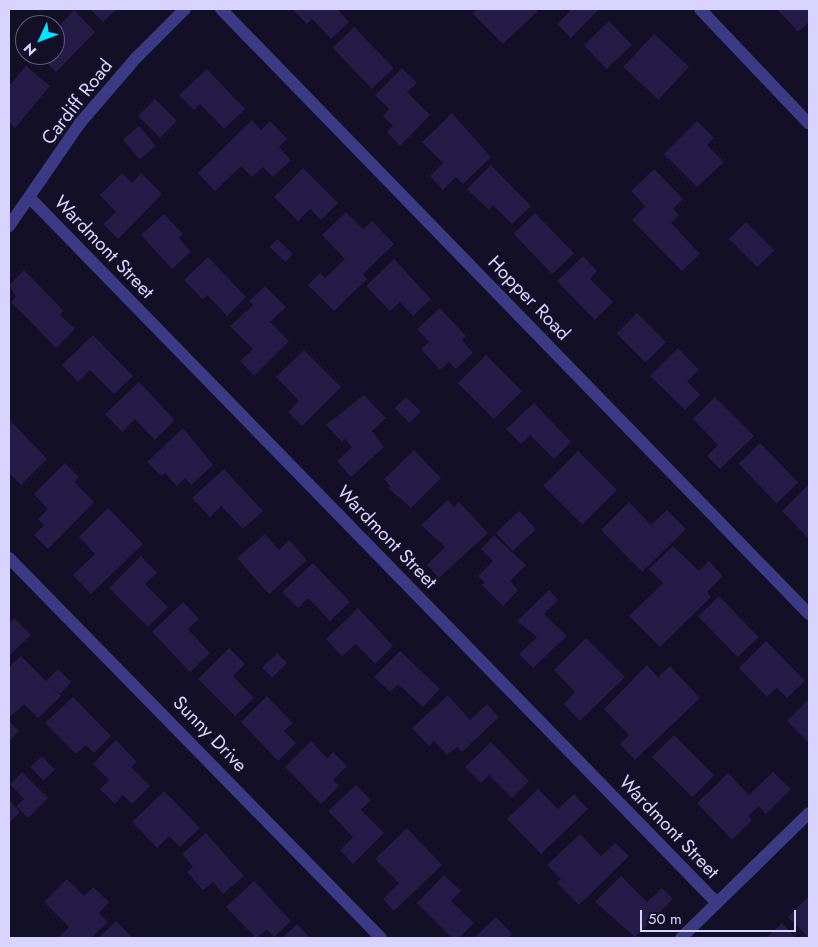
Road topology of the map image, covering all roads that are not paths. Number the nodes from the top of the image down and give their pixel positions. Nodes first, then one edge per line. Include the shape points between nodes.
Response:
1 (185, 9) edge
2 (221, 9) edge
3 (706, 11) edge
4 (809, 124) edge
5 (30, 198) junction
6 (9, 226) edge
7 (9, 558) edge
8 (809, 614) edge
9 (809, 813) edge
10 (717, 903) junction
11 (381, 938) edge
12 (681, 938) edge

1 - 5 street, Cardiff Road via 80,123
2 - 8 street, Hopper Road
3 - 4 street
5 - 6 street, Cardiff Road
5 - 10 street, Wardmont Street
7 - 11 street, Sunny Drive
9 - 10 street
10 - 12 street

